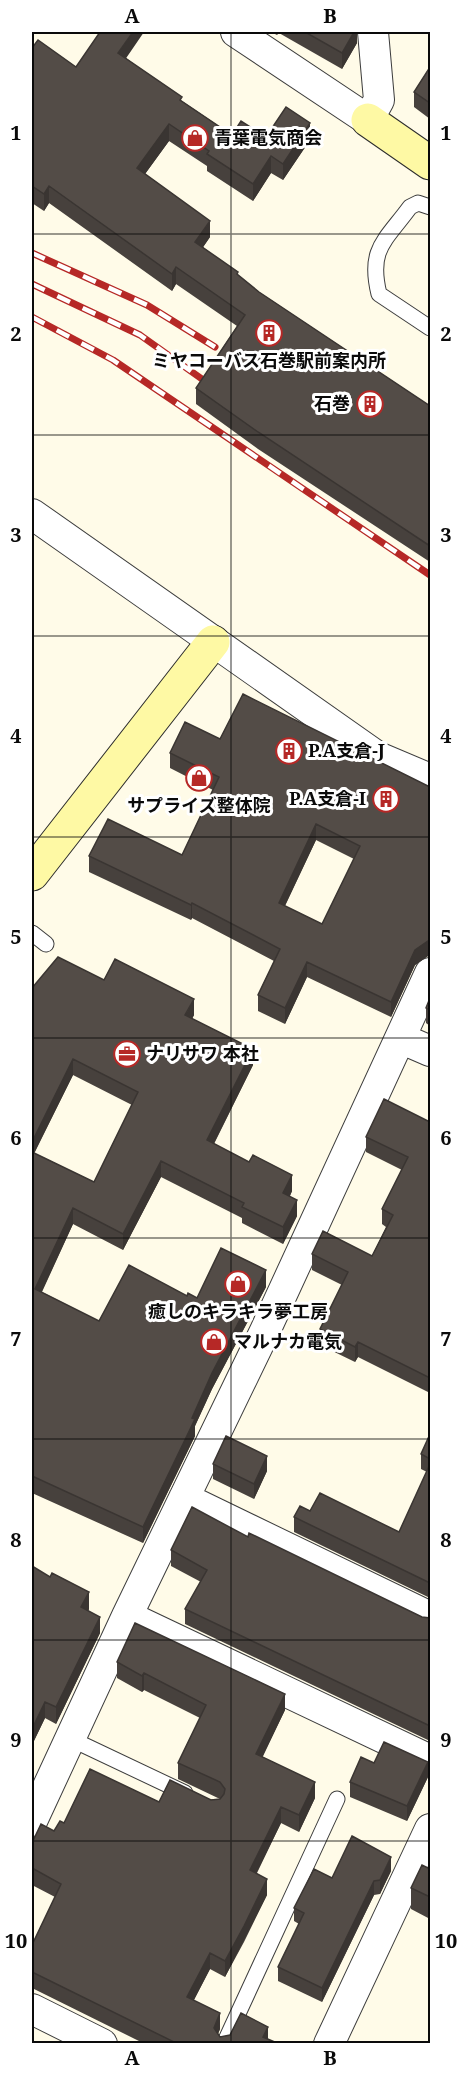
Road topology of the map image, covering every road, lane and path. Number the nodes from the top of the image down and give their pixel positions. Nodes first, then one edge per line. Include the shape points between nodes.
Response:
1 (236, 32) edge
2 (373, 32) edge
3 (369, 120) junction
4 (430, 162) edge
5 (430, 207) edge
6 (430, 328) edge
7 (32, 514) edge
8 (213, 642) junction
9 (430, 778) edge
10 (32, 874) edge
11 (32, 933) edge
12 (46, 944) dead end
13 (430, 973) edge
14 (400, 1038) junction
15 (430, 1051) edge
16 (184, 1497) junction
17 (127, 1616) junction
18 (430, 1617) edge
19 (71, 1739) junction
20 (430, 1760) edge
21 (195, 1797) edge
22 (337, 1799) dead end
23 (32, 1821) edge
24 (430, 1829) edge
25 (32, 2010) edge
26 (102, 2043) edge
27 (224, 2043) edge
28 (329, 2043) edge

1 - 3 street
2 - 3 street via 378,100
3 - 4 street
5 - 6 lane via 418,203 410,207 376,254 374,274 379,294
7 - 8 street
8 - 9 street via 378,758
8 - 10 street
11 - 12 lane
13 - 14 street
14 - 15 street
14 - 16 street
16 - 17 street
16 - 18 street
17 - 19 street
17 - 20 street
19 - 21 lane
19 - 23 street
22 - 27 lane
24 - 28 street
25 - 26 street

